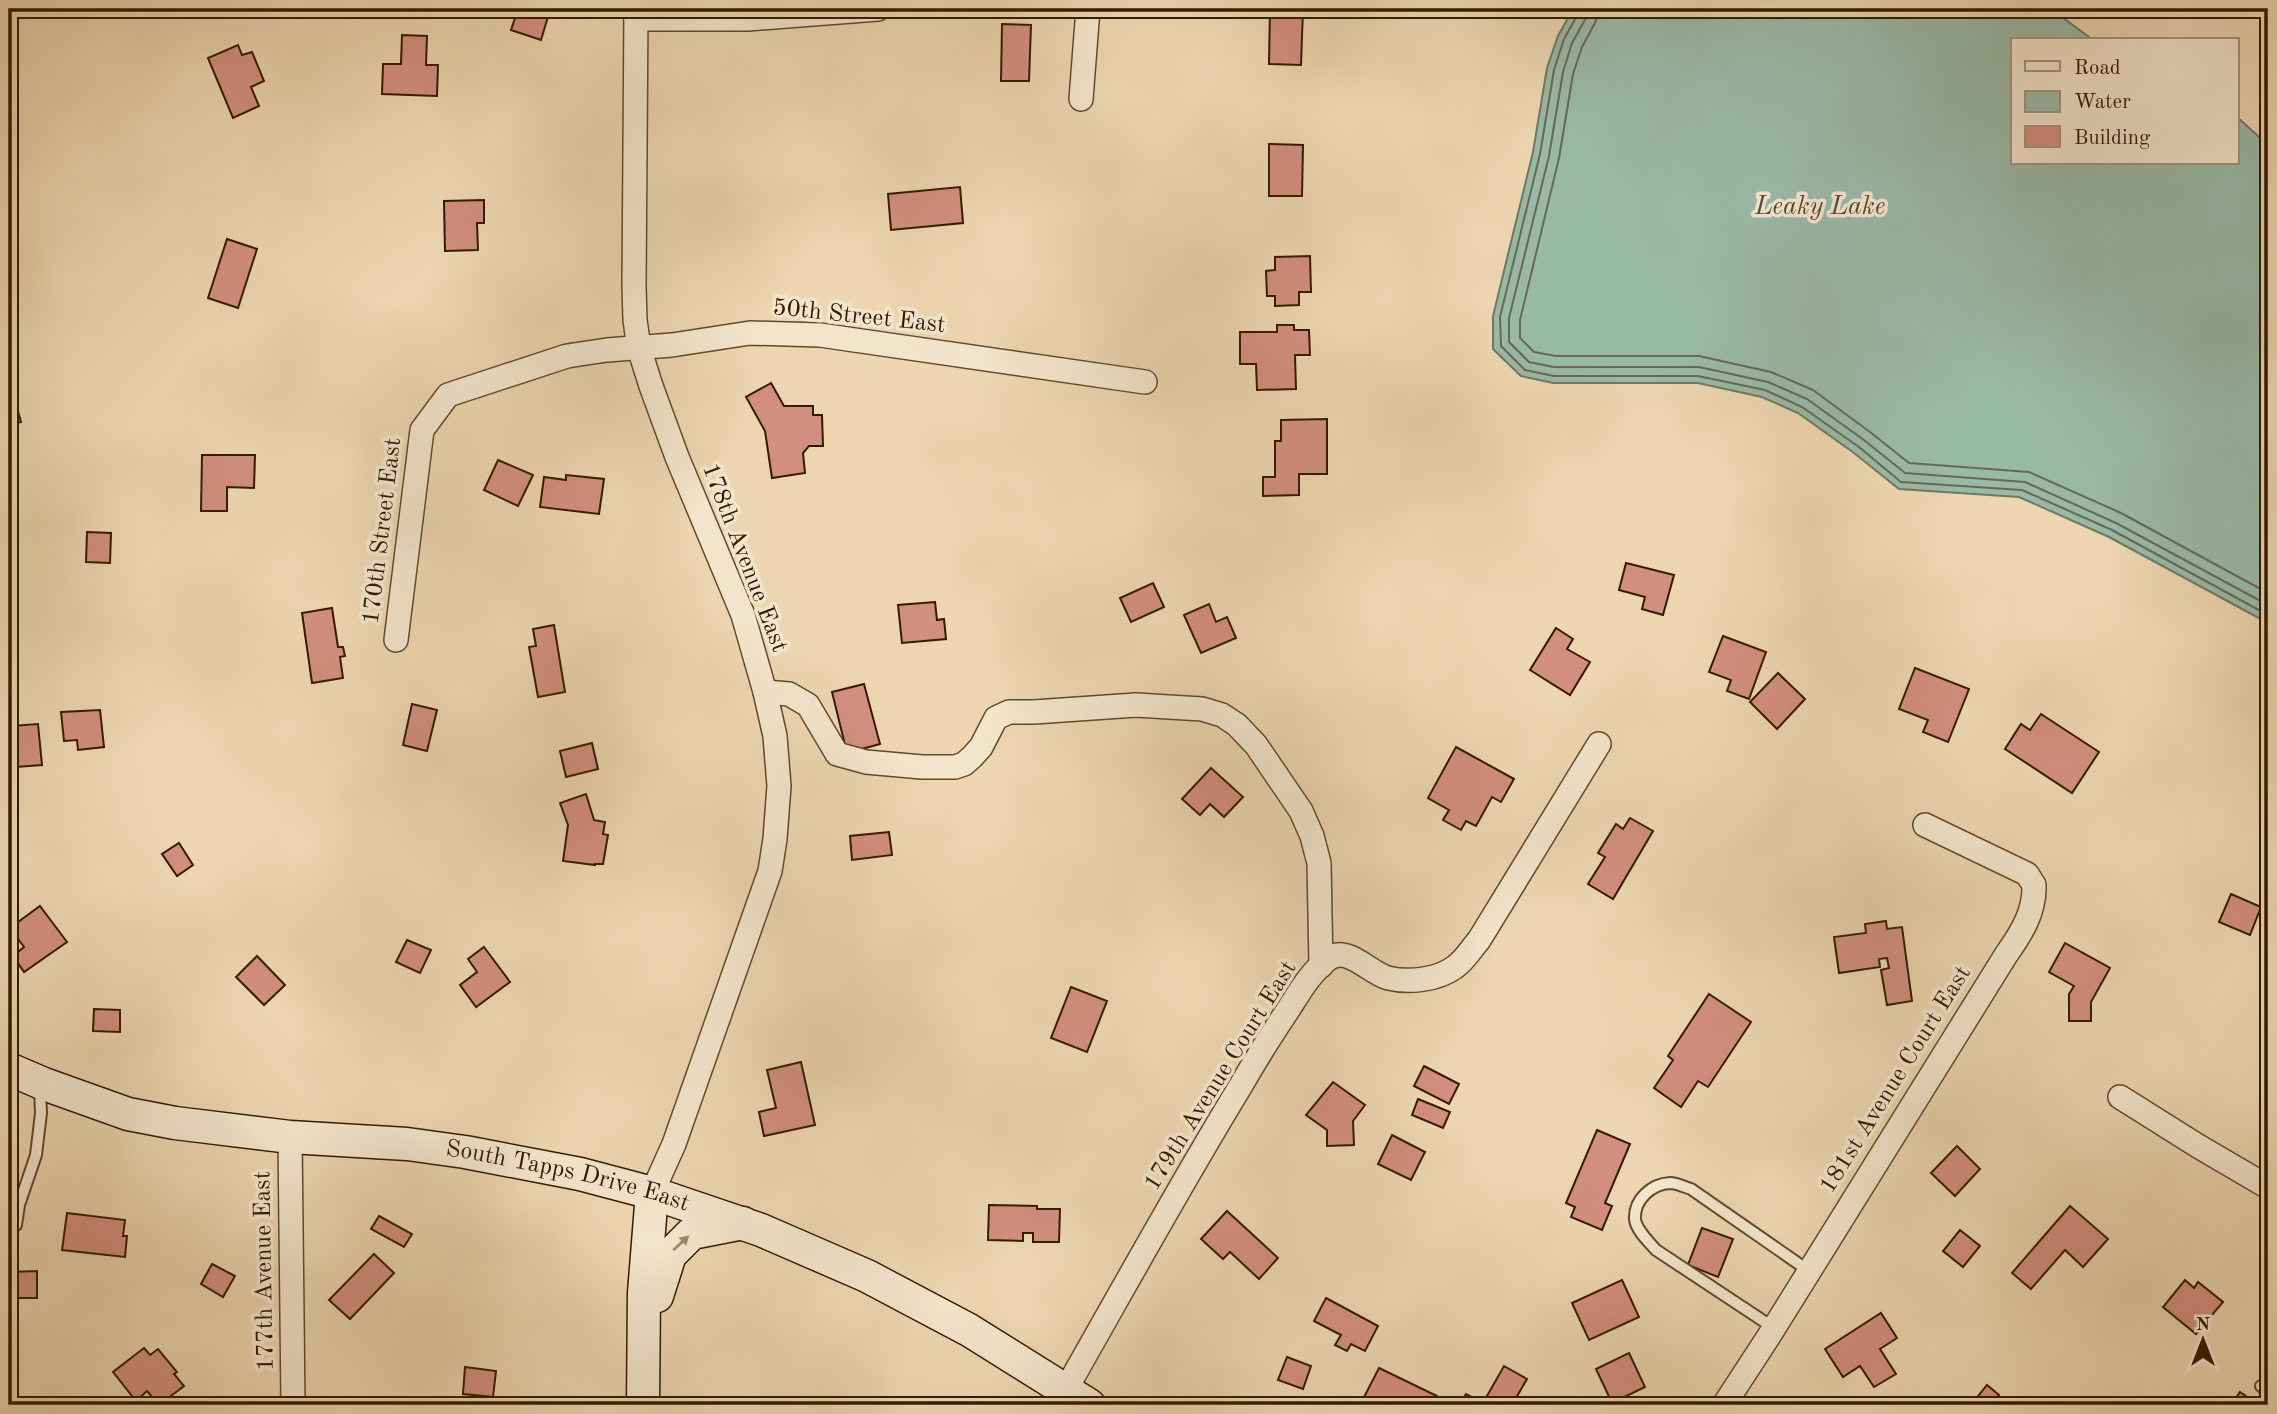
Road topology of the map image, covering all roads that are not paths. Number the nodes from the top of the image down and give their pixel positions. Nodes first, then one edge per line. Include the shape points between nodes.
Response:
1 (878, 9) edge
2 (1088, 9) edge
3 (636, 14) edge
4 (1081, 99) dead end
5 (639, 348) junction
6 (1145, 382) dead end
7 (448, 395) joint
8 (396, 640) dead end
9 (765, 692) junction
10 (1599, 744) dead end
11 (1925, 825) dead end
12 (1321, 966) junction
13 (9, 1069) edge
14 (40, 1082) junction
15 (2120, 1097) dead end
16 (290, 1137) junction
17 (2268, 1186) edge
18 (652, 1193) junction
19 (743, 1223) junction
20 (16, 1225) dead end
21 (1809, 1271) junction
22 (1774, 1328) junction
23 (644, 1352) junction
24 (1077, 1398) edge
25 (293, 1405) edge
26 (643, 1405) edge
27 (1724, 1405) edge

1 - 3 street via 748,19
2 - 4 street
3 - 5 street, 178th Avenue East via 634,286
5 - 6 street, 50th Street East via 750,332 820,335
5 - 7 street, 50th Street East via 567,356
5 - 9 street, 178th Avenue East via 677,457 743,615
7 - 8 street, 170th Street East via 422,430
9 - 12 street via 789,694 808,705 837,754 866,762 922,767 964,764 981,747 996,718 1009,712 1136,705 1202,709 1222,715 1256,745 1301,811 1312,836 1319,863
9 - 18 street, 178th Avenue East via 779,786 770,871 674,1144
10 - 12 street, 179th Avenue Court East via 1479,940 1453,969 1403,980 1386,977 1345,954 1328,958
11 - 21 street, 181st Avenue Court East via 2027,874 2034,885 2030,914
12 - 24 street, 179th Avenue Court East via 1307,980 1194,1163
13 - 14 street, South Tapps Drive East
14 - 16 street, South Tapps Drive East via 128,1114
14 - 20 lane via 36,1155
15 - 17 street
16 - 18 street, South Tapps Drive East via 465,1152
16 - 25 street, 177th Avenue East
18 - 19 street, South Tapps Drive East
18 - 23 street
23 -> 19 street via 670,1255 692,1233
19 - 24 street, South Tapps Drive East via 919,1302
21 - 22 street, 181st Avenue Court East
21 - 22 lane via 1691,1189 1660,1184 1644,1195 1635,1220 1656,1250
22 - 27 street, 181st Avenue Court East
23 - 26 street

